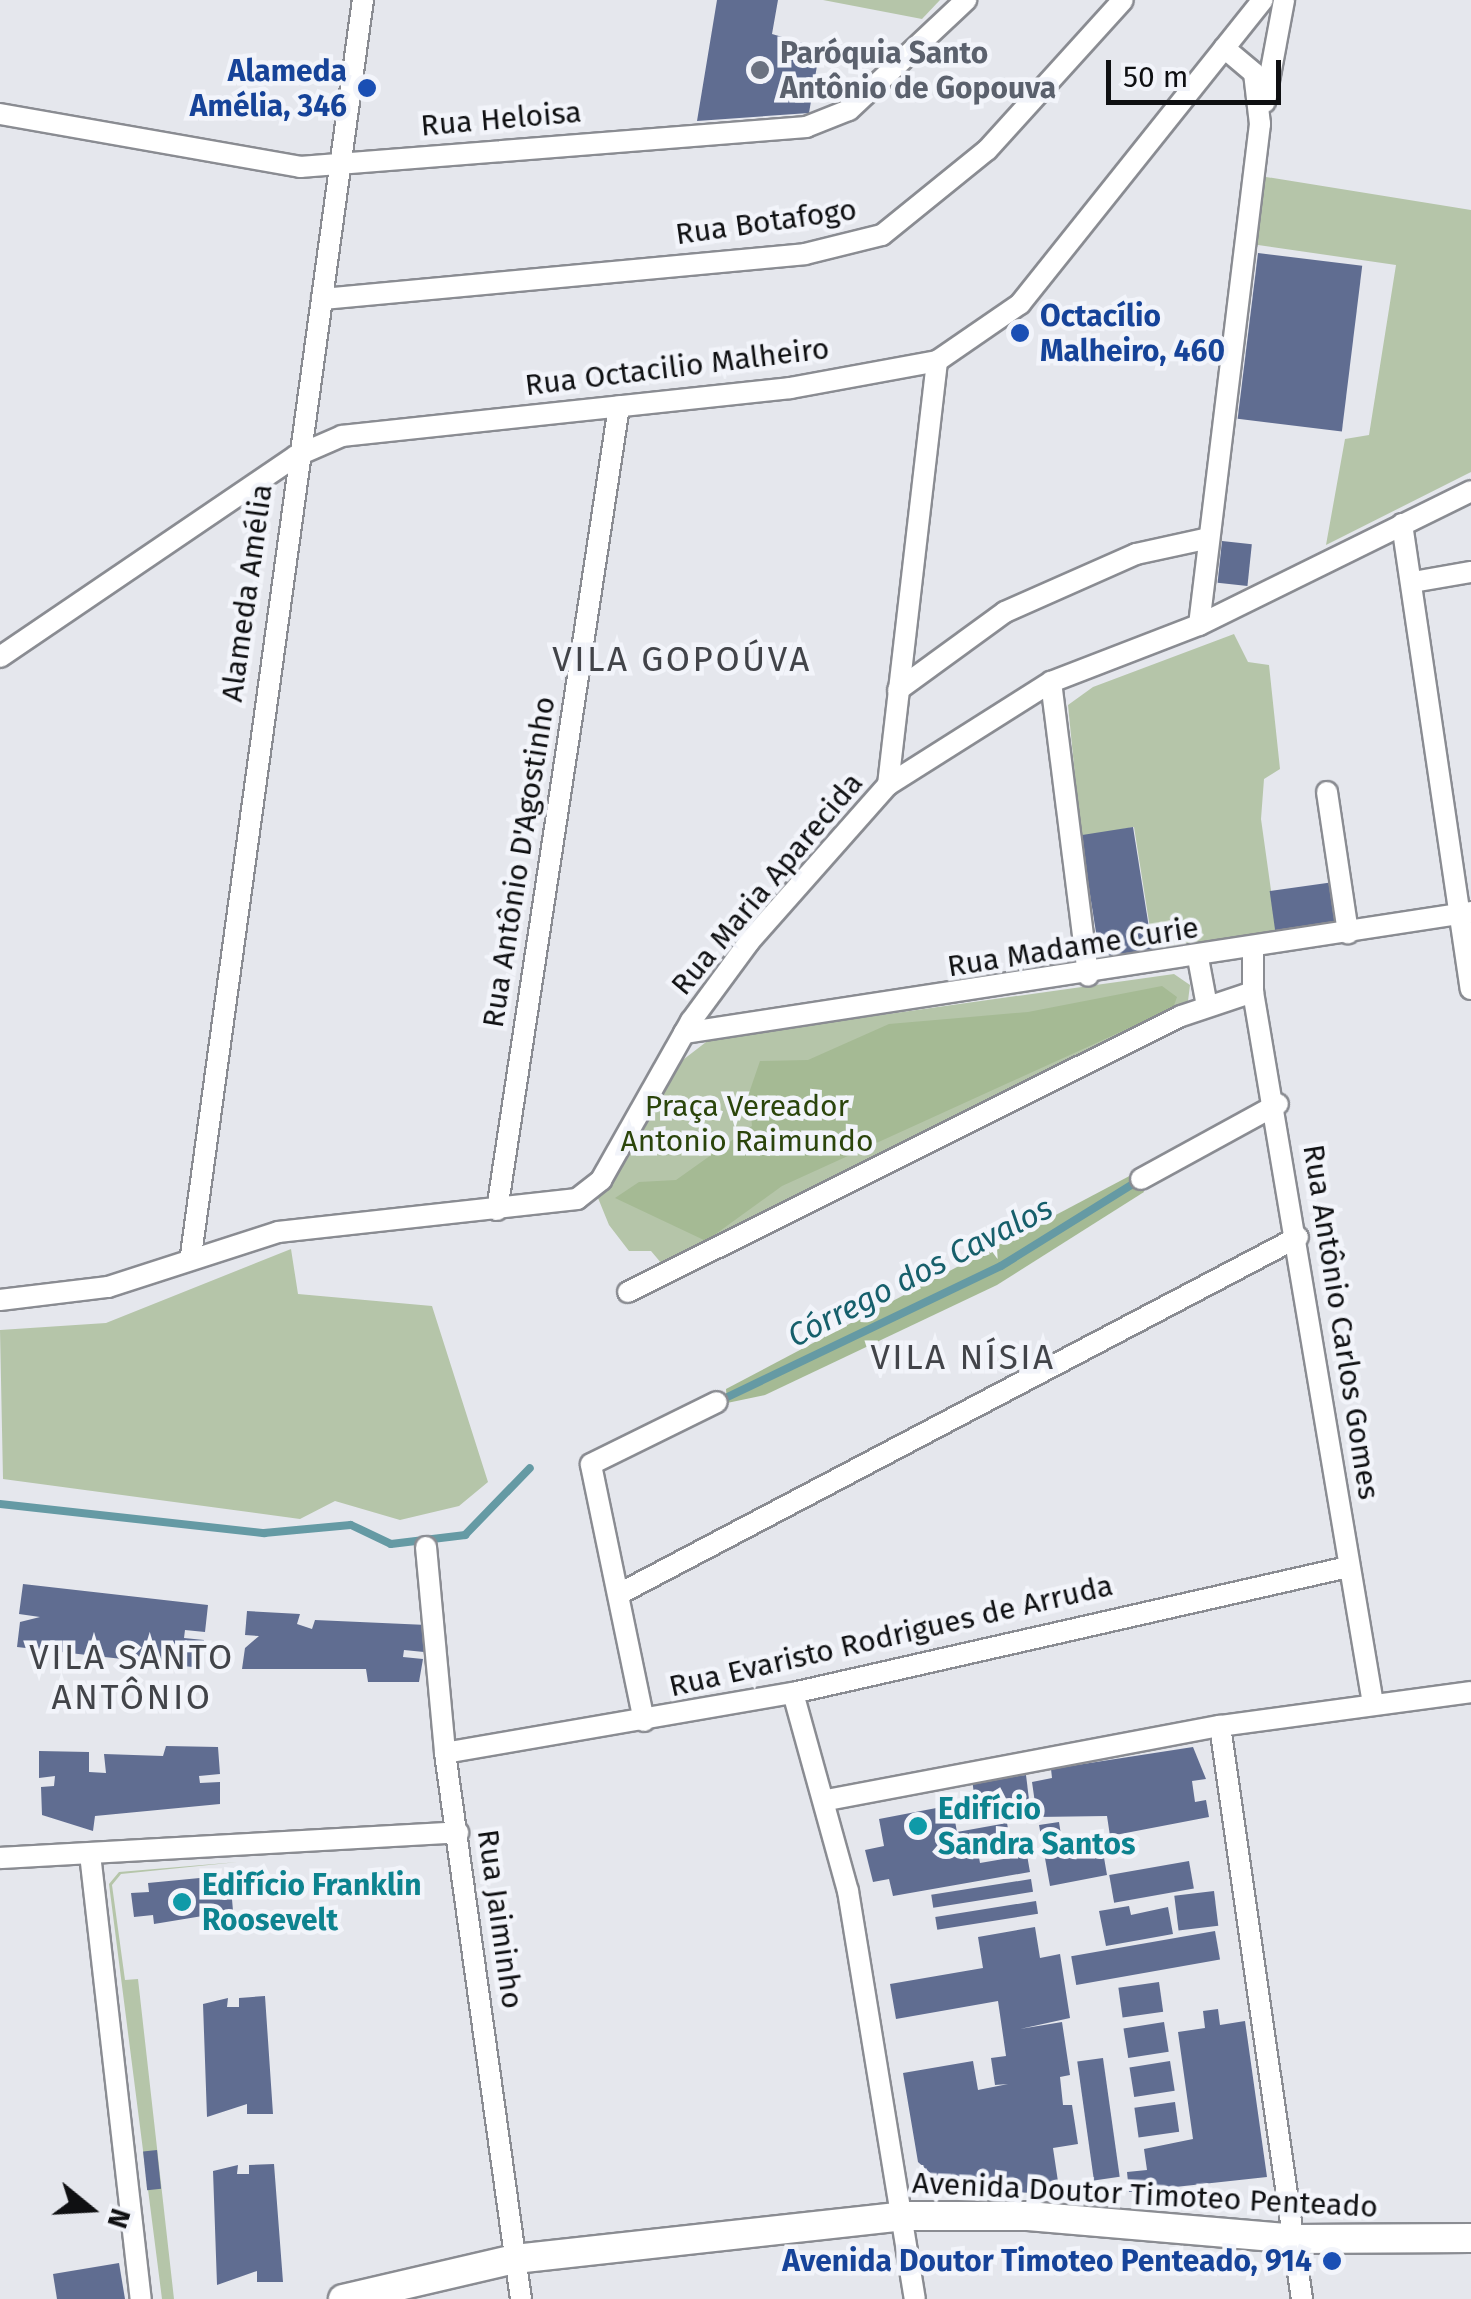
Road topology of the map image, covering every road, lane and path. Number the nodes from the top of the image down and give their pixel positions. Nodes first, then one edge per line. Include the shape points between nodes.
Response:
1 (364, 0) edge
2 (966, 0) edge
3 (1123, 0) edge
4 (1263, 0) edge
5 (1284, 0) edge
6 (1224, 48) junction
7 (0, 114) edge
8 (1260, 124) junction
9 (342, 164) junction
10 (322, 300) junction
11 (937, 361) junction
12 (618, 406) junction
13 (296, 456) junction
14 (1471, 491) edge
15 (1402, 524) junction
16 (1205, 539) junction
17 (1471, 572) edge
18 (1413, 582) junction
19 (1199, 625) junction
20 (0, 658) edge
21 (1050, 682) junction
22 (898, 690) junction
23 (888, 786) junction
24 (1328, 792) dead end
25 (1463, 913) edge
26 (1348, 933) junction
27 (1253, 949) junction
28 (1198, 958) junction
29 (1088, 976) junction
30 (1471, 989) edge
31 (1253, 992) junction
32 (1207, 1006) junction
33 (684, 1033) junction
34 (1278, 1104) junction
35 (1142, 1179) dead end
36 (198, 1195) junction
37 (497, 1210) junction
38 (1298, 1237) junction
39 (224, 1244) junction
40 (191, 1255) junction
41 (628, 1292) dead end
42 (0, 1300) edge
43 (717, 1402) dead end
44 (426, 1548) dead end
45 (1348, 1567) junction
46 (619, 1594) junction
47 (1471, 1692) edge
48 (794, 1694) junction
49 (1373, 1704) junction
50 (644, 1721) junction
51 (1220, 1726) junction
52 (445, 1753) junction
53 (827, 1800) junction
54 (458, 1832) junction
55 (90, 1854) junction
56 (0, 1858) edge
57 (902, 2216) junction
58 (1471, 2238) edge
59 (1294, 2240) junction
60 (515, 2259) junction
61 (141, 2299) edge
62 (343, 2299) edge
63 (521, 2299) edge
64 (914, 2299) edge
65 (1302, 2299) edge

1 - 9 street, Alameda Amélia
2 - 9 street, Rua Heloisa via 828,121
3 - 10 street, Rua Botafogo via 986,150 882,235 805,254
4 - 6 street, Rua Octacilio Malheiro
5 - 8 street
6 - 8 street via 1254,74
6 - 11 street, Rua Octacilio Malheiro via 1020,304
7 - 9 street, Rua Heloisa via 284,165
8 - 16 street
9 - 10 street, Alameda Amélia
10 - 13 street, Alameda Amélia
11 - 12 street, Rua Octacilio Malheiro
11 - 22 street
12 - 13 street, Rua Octacilio Malheiro via 354,433
12 - 37 street, Rua Antônio D'Agostinho
13 - 20 street, Rua Octacilio Malheiro
13 - 36 street, Alameda Amélia
14 - 15 street, Rua Maria Aparecida
15 - 18 street
15 - 19 street, Rua Maria Aparecida
16 - 19 street
16 - 22 street via 1136,554 1005,612
17 - 18 street
18 - 25 street
19 - 21 street, Rua Maria Aparecida
21 - 23 street, Rua Maria Aparecida
21 - 29 street
22 - 23 street
23 - 33 street, Rua Maria Aparecida via 749,942
24 - 26 street
25 - 26 street, Rua Madame Curie
25 - 30 street
26 - 27 street, Rua Madame Curie
27 - 28 street, Rua Madame Curie
27 - 31 street, Rua Antônio Carlos Gomes
28 - 29 street, Rua Madame Curie
28 - 32 street
29 - 33 street, Rua Madame Curie
31 - 32 street
31 - 34 street, Rua Antônio Carlos Gomes
32 - 41 street
33 - 37 street, Rua Maria Aparecida via 592,1190 567,1202
34 - 35 street
34 - 38 street, Rua Antônio Carlos Gomes
36 - 39 street
36 - 40 street, Alameda Amélia
37 - 39 street, Rua Maria Aparecida
38 - 45 street, Rua Antônio Carlos Gomes
38 - 46 street
39 - 40 street, Rua Maria Aparecida
40 - 42 street, Rua Maria Aparecida via 108,1288
43 - 46 street via 591,1464
44 - 52 street, Rua Jaiminho
45 - 48 street, Rua Evaristo Rodrigues de Arruda
45 - 49 street, Rua Antônio Carlos Gomes
46 - 50 street
47 - 49 street
48 - 50 street, Rua Evaristo Rodrigues de Arruda
48 - 53 street
49 - 51 street
50 - 52 street, Rua Evaristo Rodrigues de Arruda
51 - 53 street
51 - 59 street
52 - 54 street, Rua Jaiminho
53 - 57 street
54 - 55 street
54 - 60 street, Rua Jaiminho
55 - 56 street
55 - 61 street
57 - 59 main road, Avenida Doutor Timoteo Penteado via 1028,2216
57 - 60 main road, Avenida Doutor Timoteo Penteado
57 - 64 street
58 - 59 main road, Avenida Doutor Timoteo Penteado
59 - 65 street
60 - 62 main road, Avenida Doutor Timoteo Penteado
60 - 63 street, Rua Jaiminho

